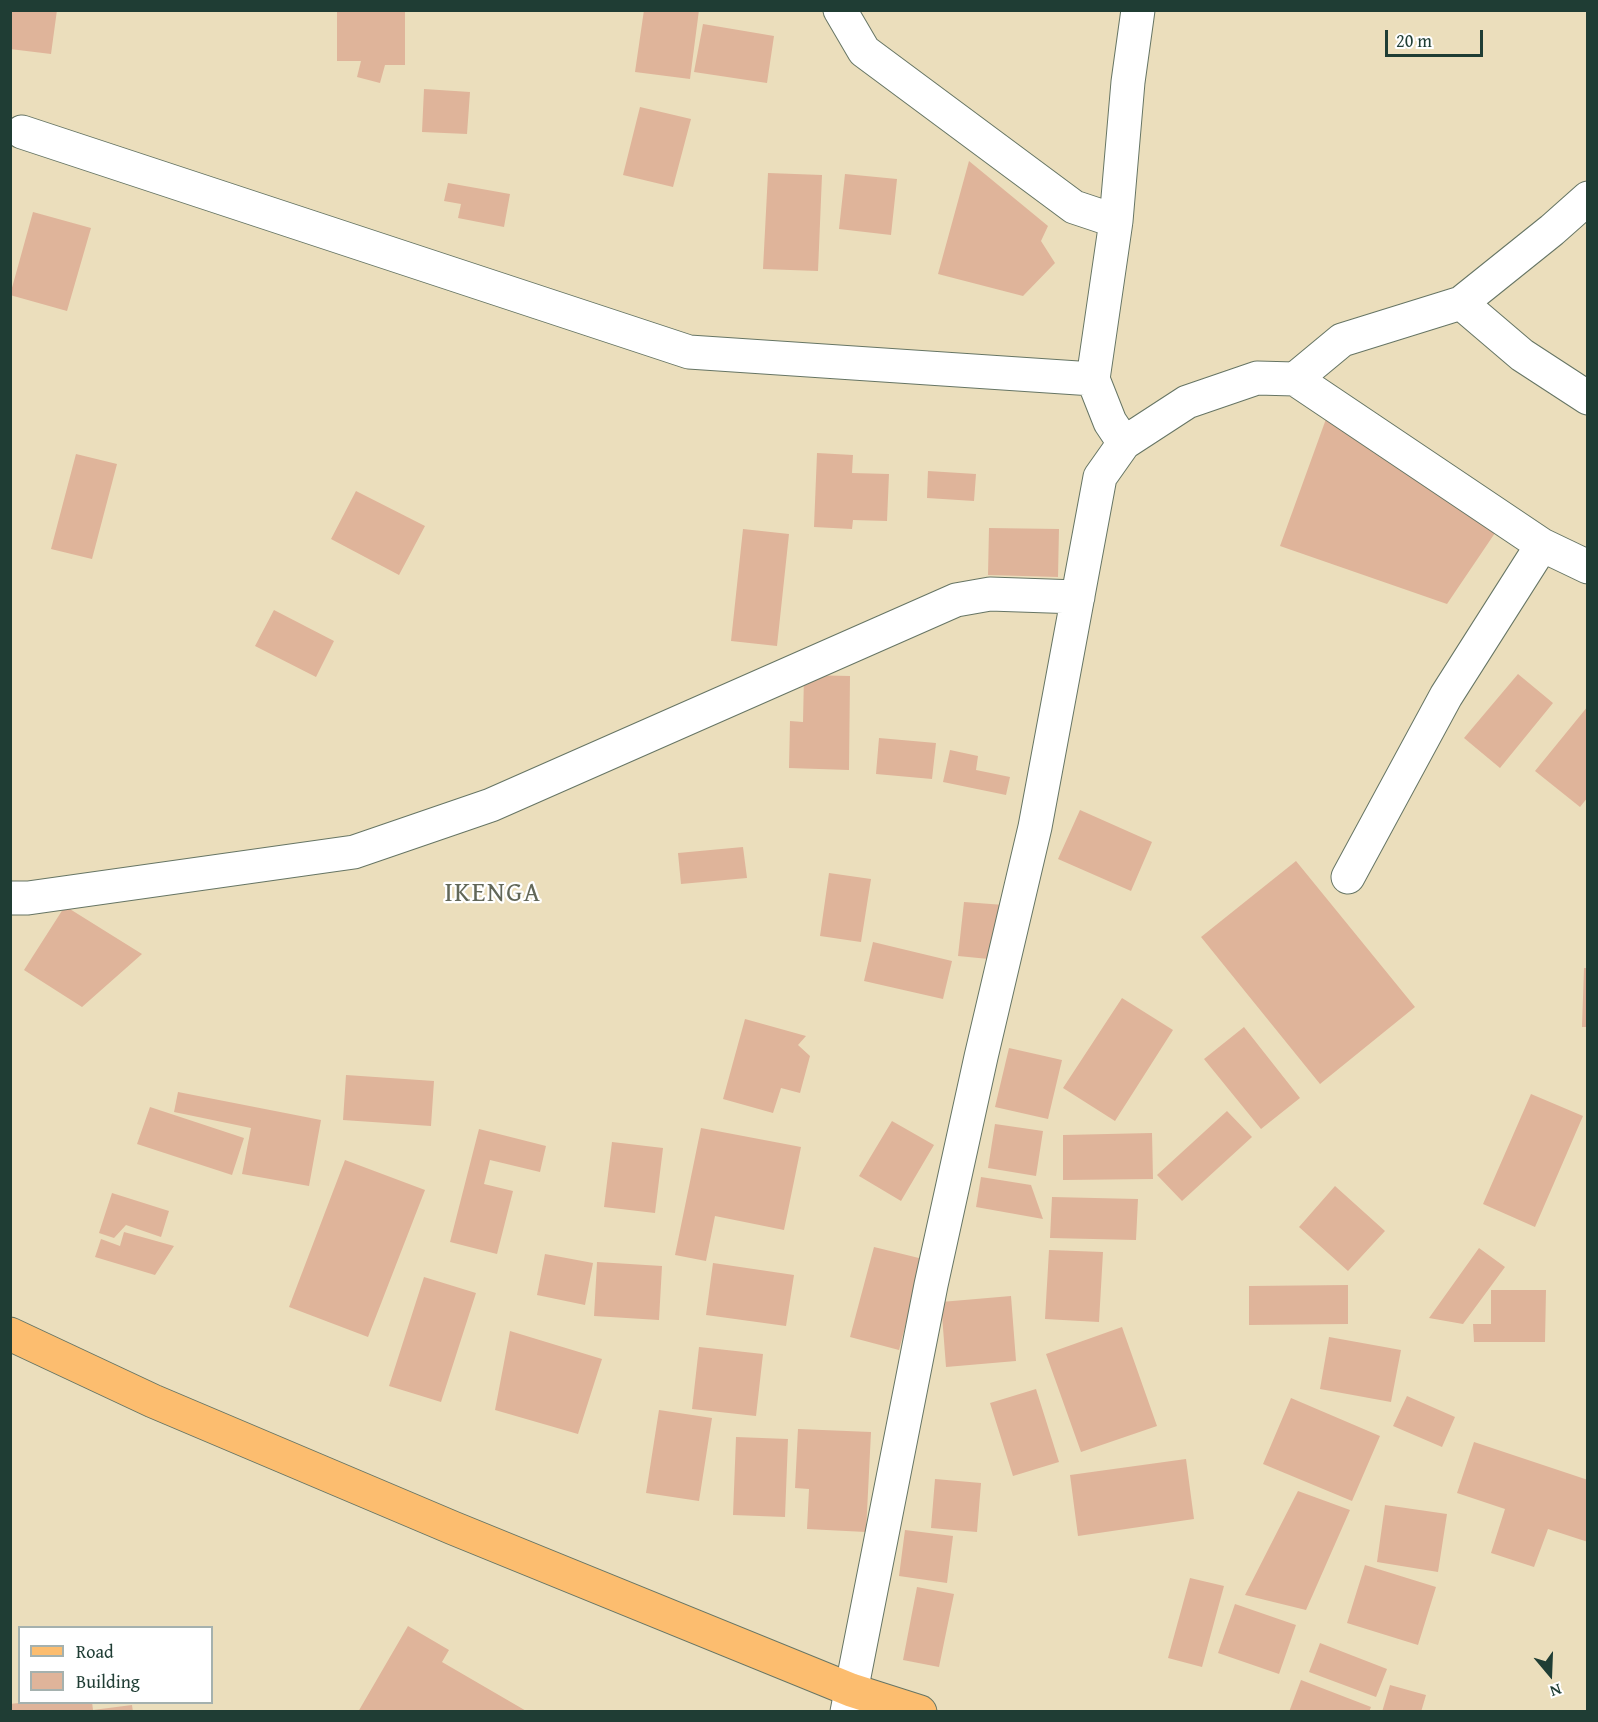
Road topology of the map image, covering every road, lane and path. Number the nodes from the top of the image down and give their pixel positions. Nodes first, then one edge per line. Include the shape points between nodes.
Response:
1 (840, 10) edge
2 (1137, 10) edge
3 (22, 132) dead end
4 (1587, 198) edge
5 (1116, 221) junction
6 (1461, 303) junction
7 (1295, 379) junction
8 (1093, 380) junction
9 (1587, 398) edge
10 (1124, 443) junction
11 (1542, 545) junction
12 (1587, 567) edge
13 (1078, 597) junction
14 (1348, 877) dead end
15 (10, 898) edge
16 (10, 1334) edge
17 (849, 1701) edge
18 (920, 1712) edge

1 - 5 street via 864,51 1074,207
2 - 5 street
3 - 8 street via 689,352
4 - 6 street
5 - 8 street
6 - 7 street via 1342,340
6 - 9 street via 1522,355
7 - 10 street via 1257,378 1187,402
7 - 11 street
8 - 10 street via 1110,422
10 - 13 street via 1100,477
11 - 12 street
11 - 14 street via 1446,696
13 - 15 street via 990,594 956,600 491,806 354,852
13 - 17 street via 1035,827 931,1285
16 - 17 main road via 164,1406
17 - 18 main road

